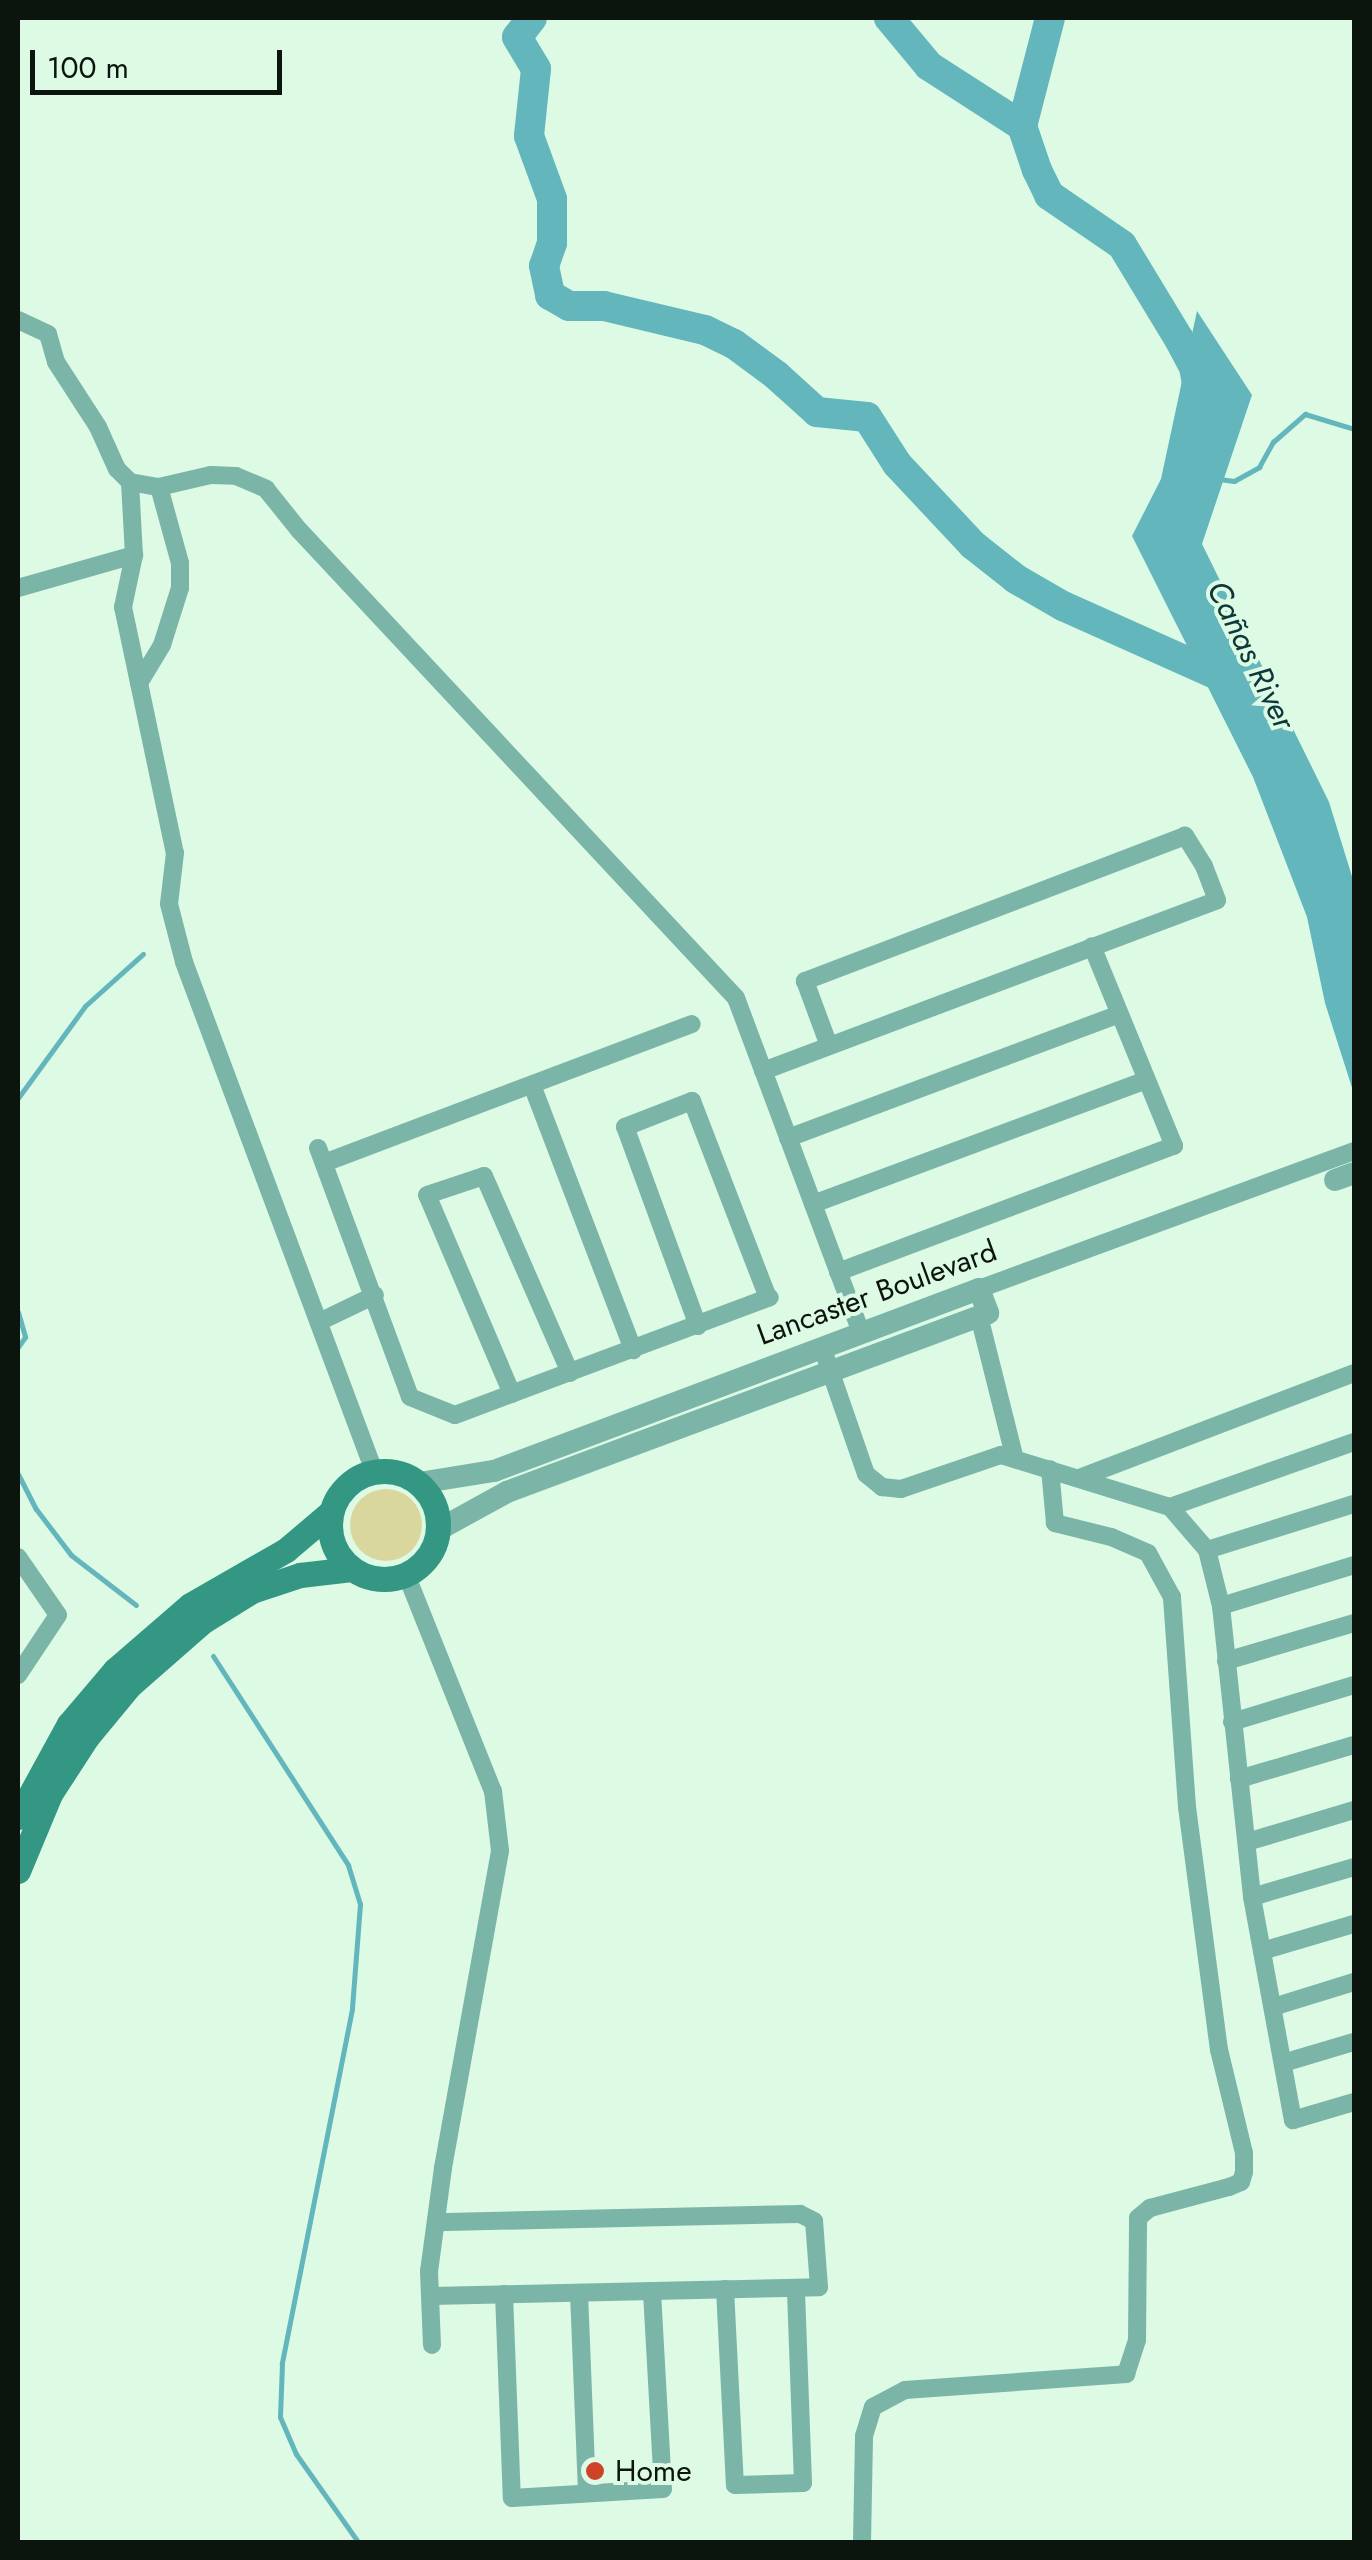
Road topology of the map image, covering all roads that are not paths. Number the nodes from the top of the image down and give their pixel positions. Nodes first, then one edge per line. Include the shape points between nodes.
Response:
1 (18, 320) edge
2 (130, 482) junction
3 (158, 487) junction
4 (134, 556) junction
5 (18, 588) edge
6 (139, 682) junction
7 (1092, 946) junction
8 (1120, 1014) junction
9 (692, 1024) dead end
10 (829, 1046) junction
11 (763, 1071) junction
12 (1146, 1080) junction
13 (532, 1084) junction
14 (788, 1138) junction
15 (1354, 1150) edge
16 (1339, 1171) edge
17 (812, 1204) junction
18 (838, 1272) junction
19 (979, 1289) junction
20 (375, 1296) junction
21 (984, 1314) junction
22 (319, 1322) junction
23 (698, 1326) junction
24 (861, 1333) junction
25 (822, 1347) junction
26 (633, 1350) junction
27 (832, 1372) junction
28 (570, 1373) junction
29 (1354, 1374) edge
30 (512, 1394) junction
31 (1354, 1442) edge
32 (1016, 1460) junction
33 (1050, 1469) junction
34 (374, 1471) junction
35 (1082, 1478) junction
36 (419, 1483) junction
37 (1354, 1504) edge
38 (1170, 1507) junction
39 (330, 1512) junction
40 (438, 1530) junction
41 (1206, 1550) junction
42 (18, 1557) edge
43 (1354, 1565) edge
44 (352, 1569) junction
45 (406, 1574) junction
46 (1221, 1606) junction
47 (1354, 1623) edge
48 (1226, 1661) junction
49 (18, 1675) edge
50 (1354, 1685) edge
51 (1232, 1722) junction
52 (1354, 1744) edge
53 (1239, 1779) junction
54 (1354, 1810) edge
55 (18, 1817) edge
56 (23, 1838) edge
57 (1247, 1842) junction
58 (1354, 1867) edge
59 (18, 1871) edge
60 (1252, 1898) junction
61 (1354, 1924) edge
62 (1262, 1951) junction
63 (1354, 1982) edge
64 (1273, 2007) junction
65 (1354, 2042) edge
66 (1283, 2063) junction
67 (1354, 2102) edge
68 (436, 2222) junction
69 (796, 2288) junction
70 (725, 2290) junction
71 (652, 2291) junction
72 (579, 2293) junction
73 (504, 2294) junction
74 (431, 2296) junction
75 (432, 2345) dead end
76 (587, 2493) junction
77 (862, 2542) edge

1 - 2 street via 48,334 56,362
2 - 3 street
2 - 4 street
3 - 6 street via 180,564 180,588 162,645
3 - 11 street via 236,476 266,489 736,998
4 - 5 street
4 - 6 street via 123,607
6 - 22 street via 174,854 168,904 184,962
7 - 8 street
7 - 10 street
7 - 10 street via 1218,900 1185,836 805,981
8 - 12 street
8 - 14 street
9 - 13 street
10 - 11 street
11 - 14 street
12 - 17 street
12 - 18 street via 1174,1146
13 - 20 street via 321,1155
13 - 26 street
14 - 17 street
15 - 16 street, Lancaster Boulevard
16 - 19 street, Lancaster Boulevard
17 - 18 street
18 - 24 street
19 - 21 street
19 - 24 street, Lancaster Boulevard
20 - 22 street
20 - 30 street via 410,1397 455,1415
21 - 27 street, Lancaster Boulevard
21 - 32 street
22 - 34 street
23 - 23 street via 769,1297 692,1101 625,1127
23 - 26 street
24 - 25 street, Lancaster Boulevard
25 - 27 street
25 - 36 street, Lancaster Boulevard via 494,1470
26 - 28 street
27 - 32 street via 866,1474 882,1486 901,1489 1001,1455
27 - 40 street, Lancaster Boulevard via 508,1492
28 - 30 street
28 - 30 street via 484,1176 427,1196
29 - 35 street
31 - 38 street
32 - 33 street
33 - 35 street
33 - 77 street via 1055,1523 1148,1553 1172,1597 1187,1807 1219,2050 1244,2172 1230,2187 1150,2208 1138,2218 1137,2340 1126,2374 905,2390 873,2407 864,2436
34 - 36 main road via 402,1473
34 - 39 main road via 346,1486
35 - 38 street
36 - 40 main road via 432,1500
37 - 41 street
38 - 41 street
39 - 44 main road via 332,1544
39 - 55 main road via 286,1550 190,1605 115,1670 69,1724
40 - 45 main road via 427,1558
41 - 46 street
42 - 49 street via 58,1616
43 - 46 street
44 - 45 main road via 381,1579
44 - 56 main road via 300,1575 252,1591 202,1622 130,1685 87,1737
45 - 68 street via 493,1790 500,1851
46 - 48 street
47 - 48 street
48 - 51 street
50 - 51 street
51 - 53 street
52 - 53 street
53 - 57 street
54 - 57 street
56 - 59 main road
57 - 60 street
58 - 60 street
60 - 62 street
61 - 62 street
62 - 64 street
63 - 64 street
64 - 66 street
65 - 66 street
66 - 67 street via 1293,2120
68 - 69 street via 800,2214 814,2220 819,2287
68 - 74 street
69 - 70 street
69 - 70 street via 804,2484 735,2486
70 - 71 street
71 - 72 street
71 - 76 street via 662,2488
72 - 73 street
72 - 76 street
73 - 74 street
73 - 76 street via 512,2498
74 - 75 street

